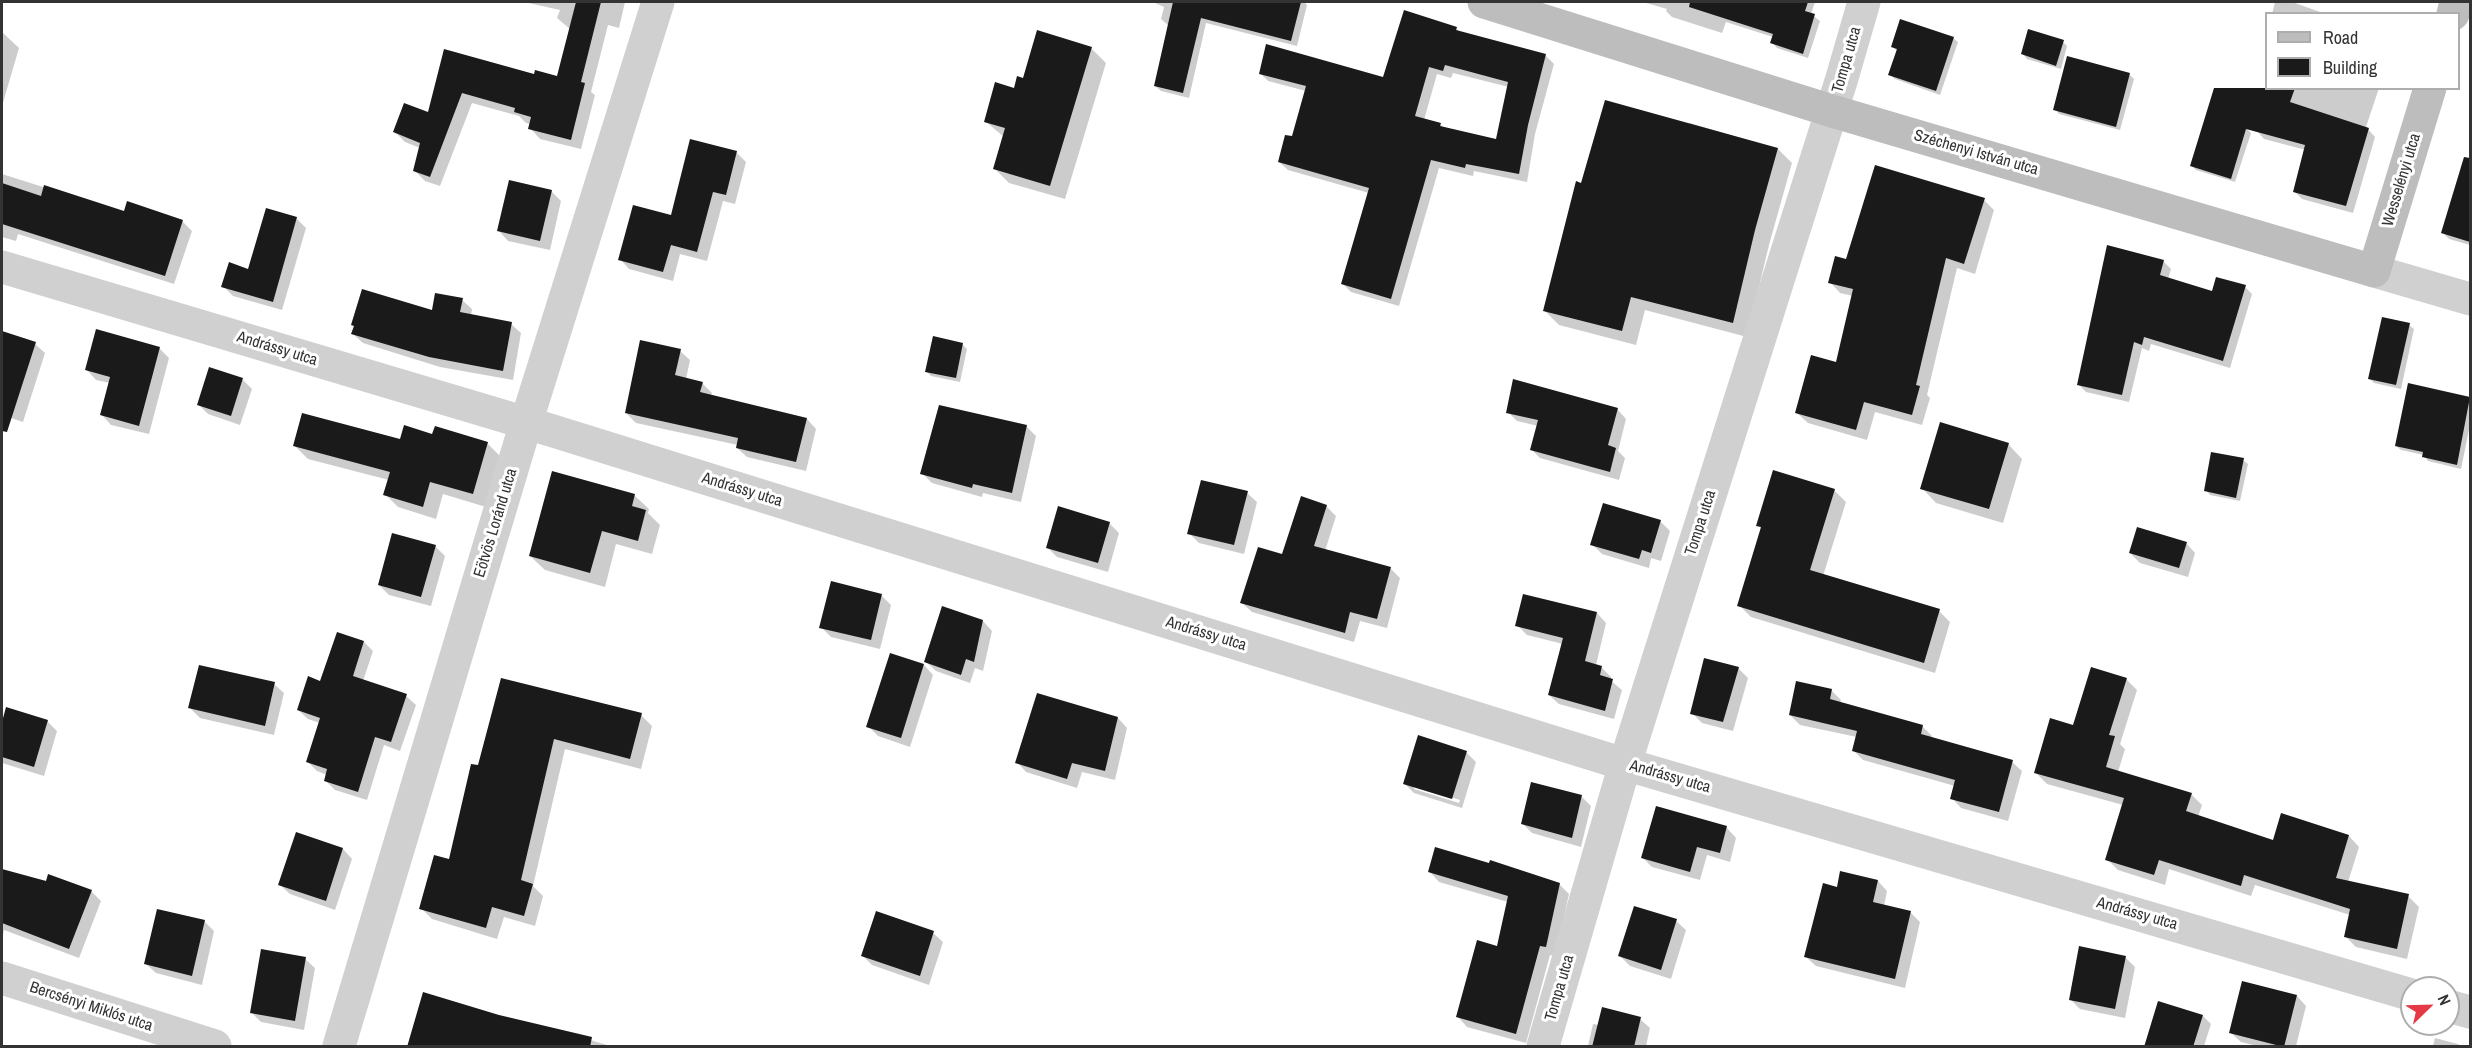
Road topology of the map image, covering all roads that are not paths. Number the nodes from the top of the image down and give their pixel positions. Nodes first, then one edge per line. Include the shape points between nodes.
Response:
1 (658, 2) edge
2 (1484, 2) edge
3 (1864, 2) edge
4 (2429, 90) edge
5 (1832, 111) junction
6 (2, 267) edge
7 (2374, 271) junction
8 (2470, 299) edge
9 (526, 423) junction
10 (1625, 764) junction
11 (2, 978) edge
12 (2400, 991) edge
13 (215, 1047) edge
14 (339, 1047) edge
15 (1543, 1047) edge

1 - 9 street, Eötvös Loránd utca
2 - 5 street, Széchenyi István utca
3 - 5 street, Tompa utca
4 - 7 street, Wesselényi utca
5 - 7 street, Széchenyi István utca
5 - 10 street, Tompa utca
6 - 9 street, Andrássy utca
7 - 8 street, Széchenyi István utca
9 - 10 street, Andrássy utca
9 - 14 street, Eötvös Loránd utca
10 - 12 street, Andrássy utca
10 - 15 street, Tompa utca
11 - 13 street, Bercsényi Miklós utca

